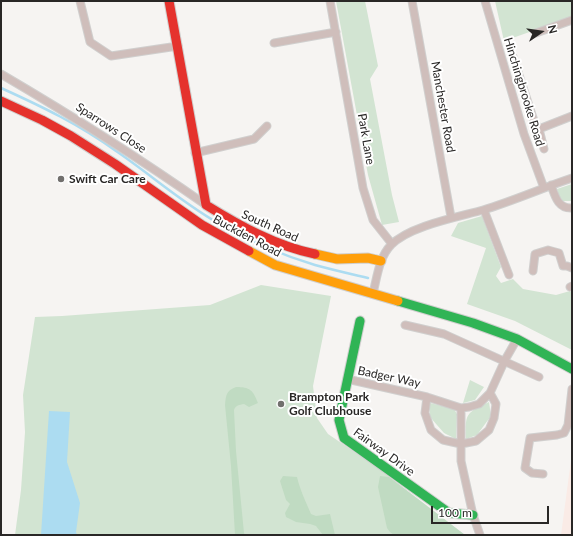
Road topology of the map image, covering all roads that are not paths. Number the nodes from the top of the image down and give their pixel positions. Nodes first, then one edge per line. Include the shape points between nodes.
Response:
1 (80, 1) edge
2 (169, 1) edge
3 (330, 1) edge
4 (412, 1) edge
5 (485, 1) edge
6 (572, 22) edge
7 (336, 32) junction
8 (536, 33) dead end
9 (274, 44) dead end
10 (178, 46) junction
11 (513, 57) dead end
12 (1, 74) edge
13 (1, 101) edge
14 (572, 116) edge
15 (267, 126) dead end
16 (539, 129) junction
17 (544, 149) dead end
18 (195, 153) junction
19 (572, 178) edge
20 (551, 185) junction
21 (544, 188) junction
22 (206, 205) junction
23 (572, 208) edge
24 (484, 210) junction
25 (451, 218) junction
26 (392, 244) junction
27 (381, 261) junction
28 (572, 268) edge
29 (534, 271) dead end
30 (509, 275) dead end
31 (373, 293) junction
32 (360, 321) dead end
33 (406, 325) dead end
34 (517, 339) junction
35 (504, 360) junction
36 (572, 369) edge
37 (539, 377) dead end
38 (347, 379) junction
39 (572, 389) edge
40 (490, 393) junction
41 (427, 397) junction
42 (461, 408) junction
43 (460, 444) junction
44 (543, 474) dead end
45 (473, 515) junction
46 (480, 535) edge

1 - 10 street via 90,42 111,56
2 - 10 street
3 - 7 street, Park Lane
4 - 25 street, Manchester Road
5 - 21 street, Hinchingbrooke Road via 524,134
6 - 8 street
7 - 9 street
7 - 26 street, Park Lane via 363,188 373,220
10 - 18 street
11 - 16 street
12 - 22 street, Sparrows Close via 69,114
13 - 31 street, Buckden Road via 71,136 202,225 255,255 275,265
14 - 16 street
15 - 18 street via 254,139
16 - 17 street
18 - 22 street
19 - 20 street
20 - 21 street
20 - 23 street via 557,201 562,206
21 - 24 street
22 - 27 street, South Road via 242,227 298,251 337,259 368,258
24 - 25 street
24 - 30 street
25 - 26 street via 408,233
26 - 27 street
27 - 31 street
28 - 29 street via 563,266 559,253 548,250 535,254
31 - 34 street, Buckden Road
32 - 38 street, Fairway Drive
33 - 35 street via 444,334
34 - 35 street
34 - 36 street, Buckden Road
35 - 37 street
35 - 40 street
38 - 41 street, Badger Way
38 - 45 street, Fairway Drive via 338,420 344,438 448,513
39 - 44 street via 568,425 564,433 530,438 525,468 532,473
40 - 42 street via 479,404
40 - 43 street via 496,404 489,430 476,441
41 - 42 street, Badger Way
41 - 43 street, Badger Way via 425,413 431,430 442,440
42 - 43 street
43 - 45 street via 461,461
45 - 46 street

